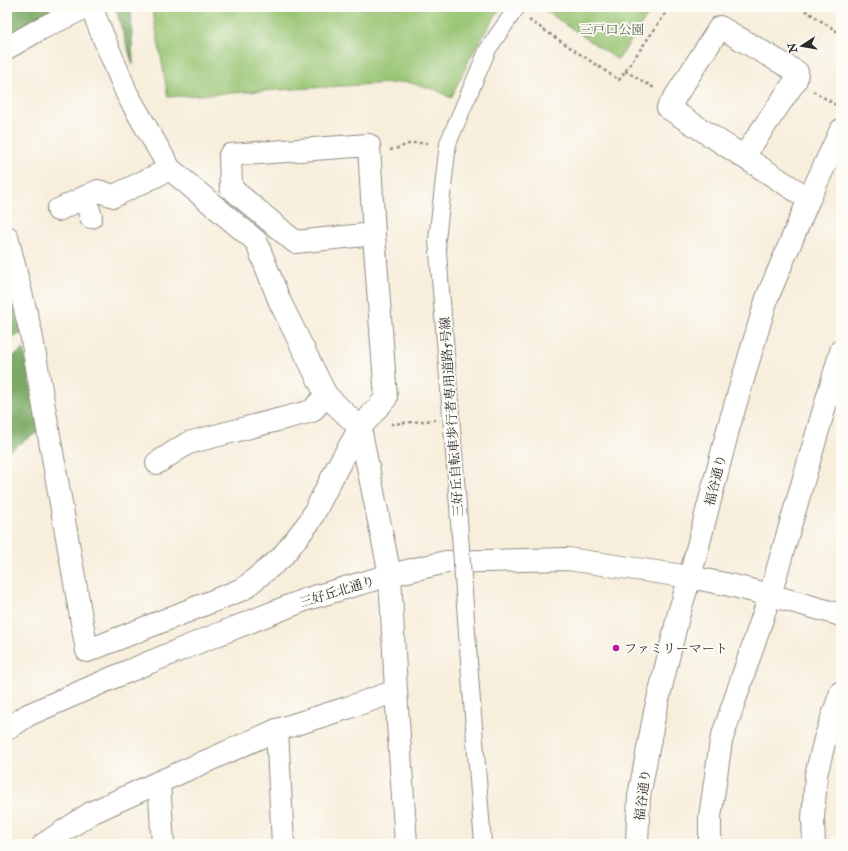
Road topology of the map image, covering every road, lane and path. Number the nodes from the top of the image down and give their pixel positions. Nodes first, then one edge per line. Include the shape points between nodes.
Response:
1 (86, 7) edge
2 (91, 7) edge
3 (670, 7) edge
4 (800, 7) edge
5 (515, 9) edge
6 (841, 34) edge
7 (7, 48) edge
8 (625, 72) junction
9 (796, 80) junction
10 (673, 99) junction
11 (841, 108) edge
12 (841, 130) edge
13 (448, 143) junction
14 (370, 154) junction
15 (744, 156) junction
16 (170, 169) junction
17 (809, 199) junction
18 (58, 210) dead end
19 (374, 234) junction
20 (7, 237) edge
21 (841, 351) edge
22 (326, 395) junction
23 (360, 428) junction
24 (157, 463) dead end
25 (390, 575) junction
26 (690, 577) junction
27 (770, 595) junction
28 (841, 615) edge
29 (396, 691) junction
30 (841, 692) edge
31 (7, 729) edge
32 (277, 730) junction
33 (159, 782) junction
34 (44, 844) edge
35 (163, 844) edge
36 (284, 844) edge
37 (406, 844) edge
38 (483, 844) edge
39 (637, 844) edge
40 (710, 844) edge
41 (814, 844) edge

1 - 7 street
2 - 16 street via 127,94
3 - 8 path
4 - 6 path
5 - 8 path via 619,80
5 - 13 street, 三好丘自転車歩行者専用道路5号線 via 488,49
8 - 10 path
9 - 10 street via 797,72 720,28
9 - 11 path
9 - 15 street
10 - 15 street via 668,108
12 - 17 street, 福谷通り
13 - 14 path via 411,143
13 - 38 street, 三好丘自転車歩行者専用道路5号線, bridge via 437,240
14 - 19 street
14 - 19 street via 370,145 230,154 231,188 295,242
15 - 17 street
16 - 18 street via 114,196 98,191 88,207
16 - 22 street via 256,241 280,302
17 - 26 street, 福谷通り via 768,298 729,426
19 - 23 street via 386,398
20 - 23 street via 31,333 87,651 243,589 282,558 310,522
21 - 27 street
22 - 23 street
22 - 24 street via 312,410 188,443
23 - 25 street
25 - 26 street, 三好丘北通り via 446,562 568,559
25 - 29 street
25 - 31 street, 三好丘北通り via 307,599 196,643 28,715
26 - 27 street, 三好丘北通り
26 - 39 street, 福谷通り via 655,712 639,796
27 - 28 street, 三好丘北通り
27 - 40 street via 721,741 710,817
29 - 32 street
29 - 37 street
30 - 41 street via 816,775 812,819
32 - 33 street
32 - 36 street
33 - 34 street via 90,813
33 - 35 street

